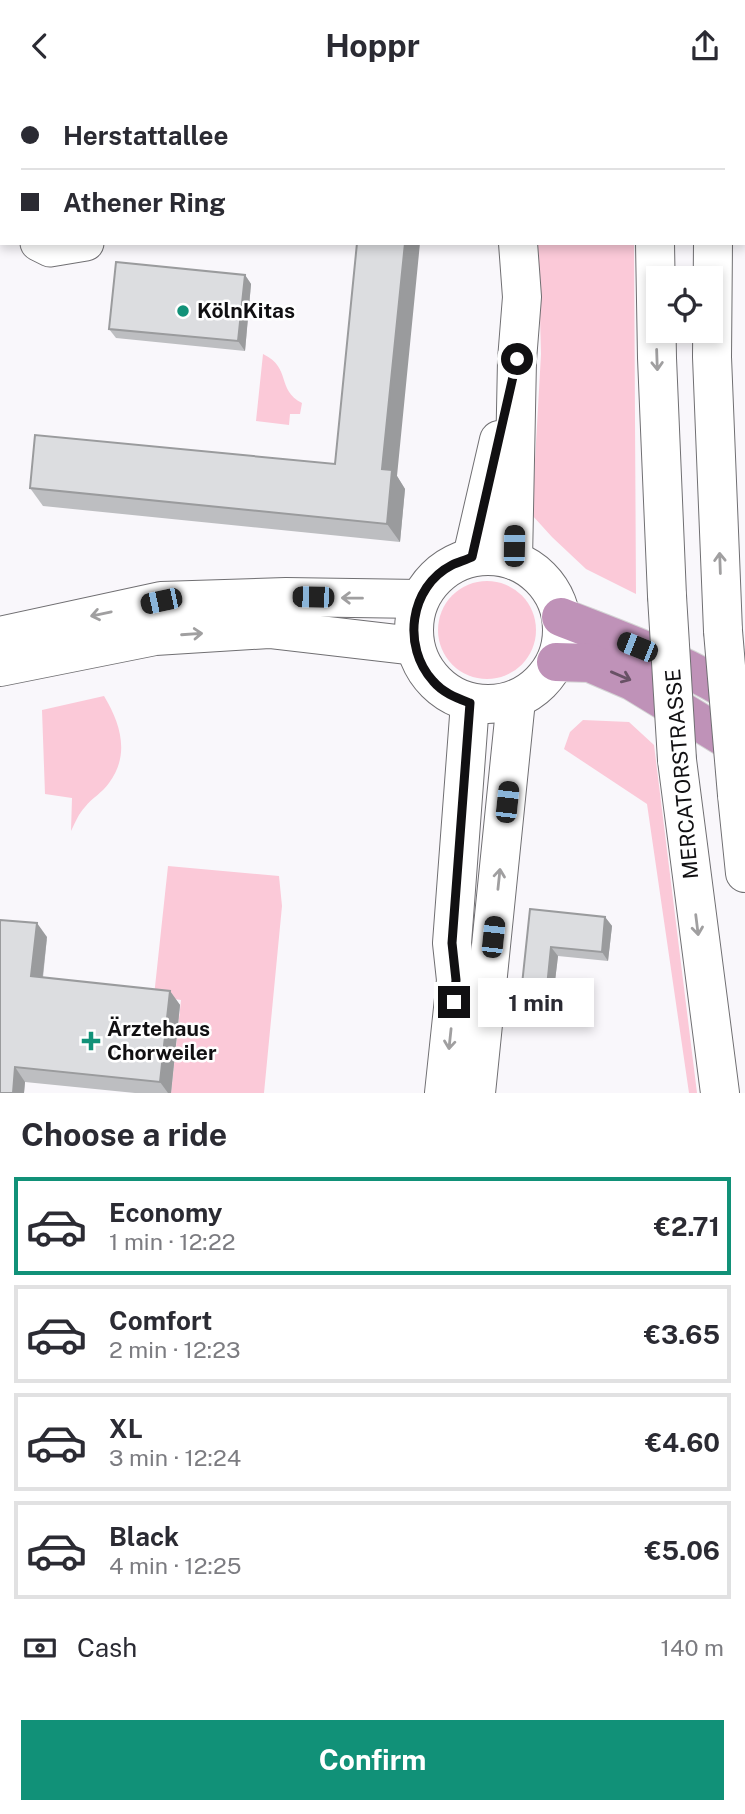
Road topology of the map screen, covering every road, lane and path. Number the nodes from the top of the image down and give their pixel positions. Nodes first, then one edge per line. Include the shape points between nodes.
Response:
1 (42, 245) edge
2 (74, 245) edge
3 (518, 245) edge
4 (655, 245) edge
5 (713, 245) edge
6 (517, 359) junction
7 (472, 557) junction
8 (513, 560) junction
9 (420, 599) junction
10 (561, 617) junction
11 (0, 636) edge
12 (415, 646) junction
13 (556, 662) junction
14 (0, 667) edge
15 (516, 700) junction
16 (745, 702) edge
17 (470, 703) junction
18 (745, 750) edge
19 (745, 873) edge
20 (444, 1093) edge
21 (476, 1093) edge
22 (720, 1093) edge

1 - 2 street via 50,249
3 - 6 street via 522,297
4 -> 22 street, MERCATORSTRASSE, bridge via 677,760
19 -> 5 street, bridge via 723,631 712,357
6 - 7 street
6 - 8 street
7 - 8 street
7 - 9 street via 451,565 432,580
8 - 10 street via 550,588
9 -> 11 street via 161,601
9 - 12 street via 414,615
10 - 13 street via 563,632
10 - 16 highway via 724,687
14 -> 12 street via 155,636 270,629
12 - 17 street via 434,683
13 - 15 street via 533,690
13 -> 18 highway via 590,663 632,681
15 - 17 street
21 -> 15 street
17 -> 20 street via 452,943 456,980

